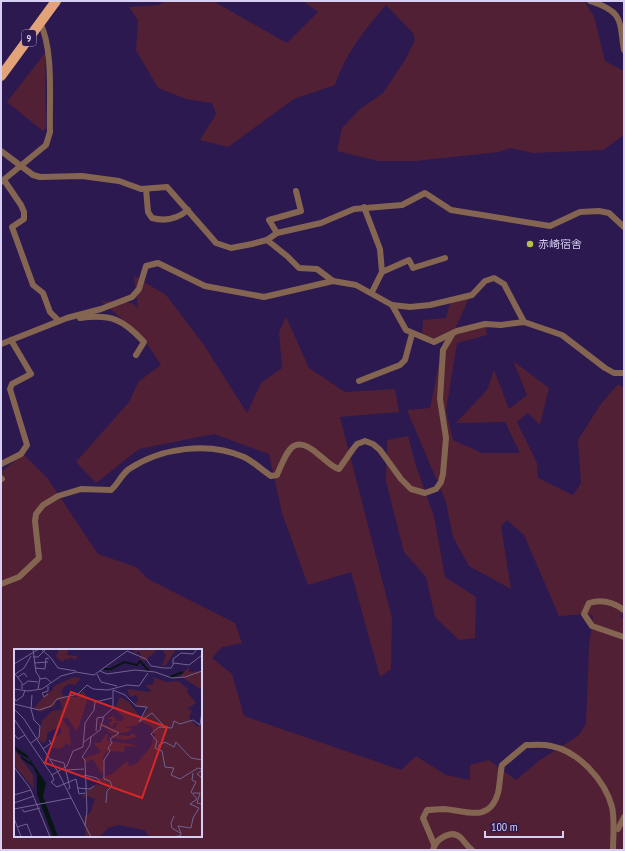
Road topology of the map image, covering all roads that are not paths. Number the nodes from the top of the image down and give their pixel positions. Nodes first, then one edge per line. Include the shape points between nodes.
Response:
1 (56, 1) edge
2 (590, 1) edge
3 (40, 23) junction
4 (624, 50) edge
5 (1, 76) edge
6 (1, 151) edge
7 (21, 166) junction
8 (2, 181) edge
9 (146, 189) junction
10 (296, 191) dead end
11 (364, 207) junction
12 (188, 210) junction
13 (624, 227) edge
14 (277, 233) junction
15 (267, 240) junction
16 (445, 258) dead end
17 (382, 272) junction
18 (333, 281) junction
19 (372, 292) junction
20 (392, 305) junction
21 (67, 318) junction
22 (59, 321) junction
23 (524, 322) junction
24 (453, 332) junction
25 (412, 334) junction
26 (11, 340) junction
27 (1, 344) edge
28 (136, 355) dead end
29 (624, 373) edge
30 (359, 381) dead end
31 (1, 464) edge
32 (1, 584) edge
33 (624, 610) edge
34 (624, 637) edge
35 (624, 817) edge
36 (618, 829) dead end
37 (434, 847) edge
38 (472, 850) edge
39 (613, 850) edge

1 - 3 main road, 9
2 - 4 street via 611,10 618,18 622,27
3 - 5 main road, 9
3 - 7 street via 48,46 50,132 46,145
6 - 7 street
7 - 8 street
7 - 9 street via 29,173 40,177 82,176 119,181
8 - 22 street via 24,212 24,219 12,227 33,285 42,293 50,312
9 - 12 street via 166,187
9 - 12 street via 148,212 152,218 177,218
10 - 14 street via 301,211 269,220
11 - 13 street via 402,205 425,193 451,210 550,226 580,212 598,210 609,214
11 - 14 street via 321,223
11 - 17 street via 380,249
12 - 15 street via 211,237 225,246 232,248
14 - 15 street
15 - 18 street via 299,268 317,269
16 - 17 street via 412,268 409,260
17 - 19 street
18 - 19 street via 356,285
18 - 21 street via 264,297 205,286 158,263 149,265 139,289 132,297
19 - 20 street
20 - 23 street via 410,307 465,297 477,292 485,281 494,278 504,284
20 - 25 street via 406,330
21 - 22 street
21 - 28 street via 99,316 116,319 133,330 144,342
22 - 26 street
23 - 24 street via 501,326 485,324
23 - 29 street via 562,335 605,368 614,373
24 - 25 street via 434,342
24 - 32 street via 443,350 440,399 446,438 442,478 436,489 425,494 411,489 380,450 365,442 353,448 339,469 308,446 302,443 294,445 276,475 271,476 243,456 187,448 145,460 128,470 111,490 81,489 58,496 42,505 35,521 40,558 19,577
25 - 30 street via 405,360 400,365
26 - 27 street
26 - 31 street via 31,374 12,384 10,389 27,445 21,454
33 - 34 street via 610,603 594,602 589,603 584,614 592,626
35 - 36 street
37 - 38 street via 446,835 454,834
37 - 39 street via 423,818 427,810 443,809 472,814 487,810 498,793 502,765 526,744 551,746 569,752 601,783 612,807

